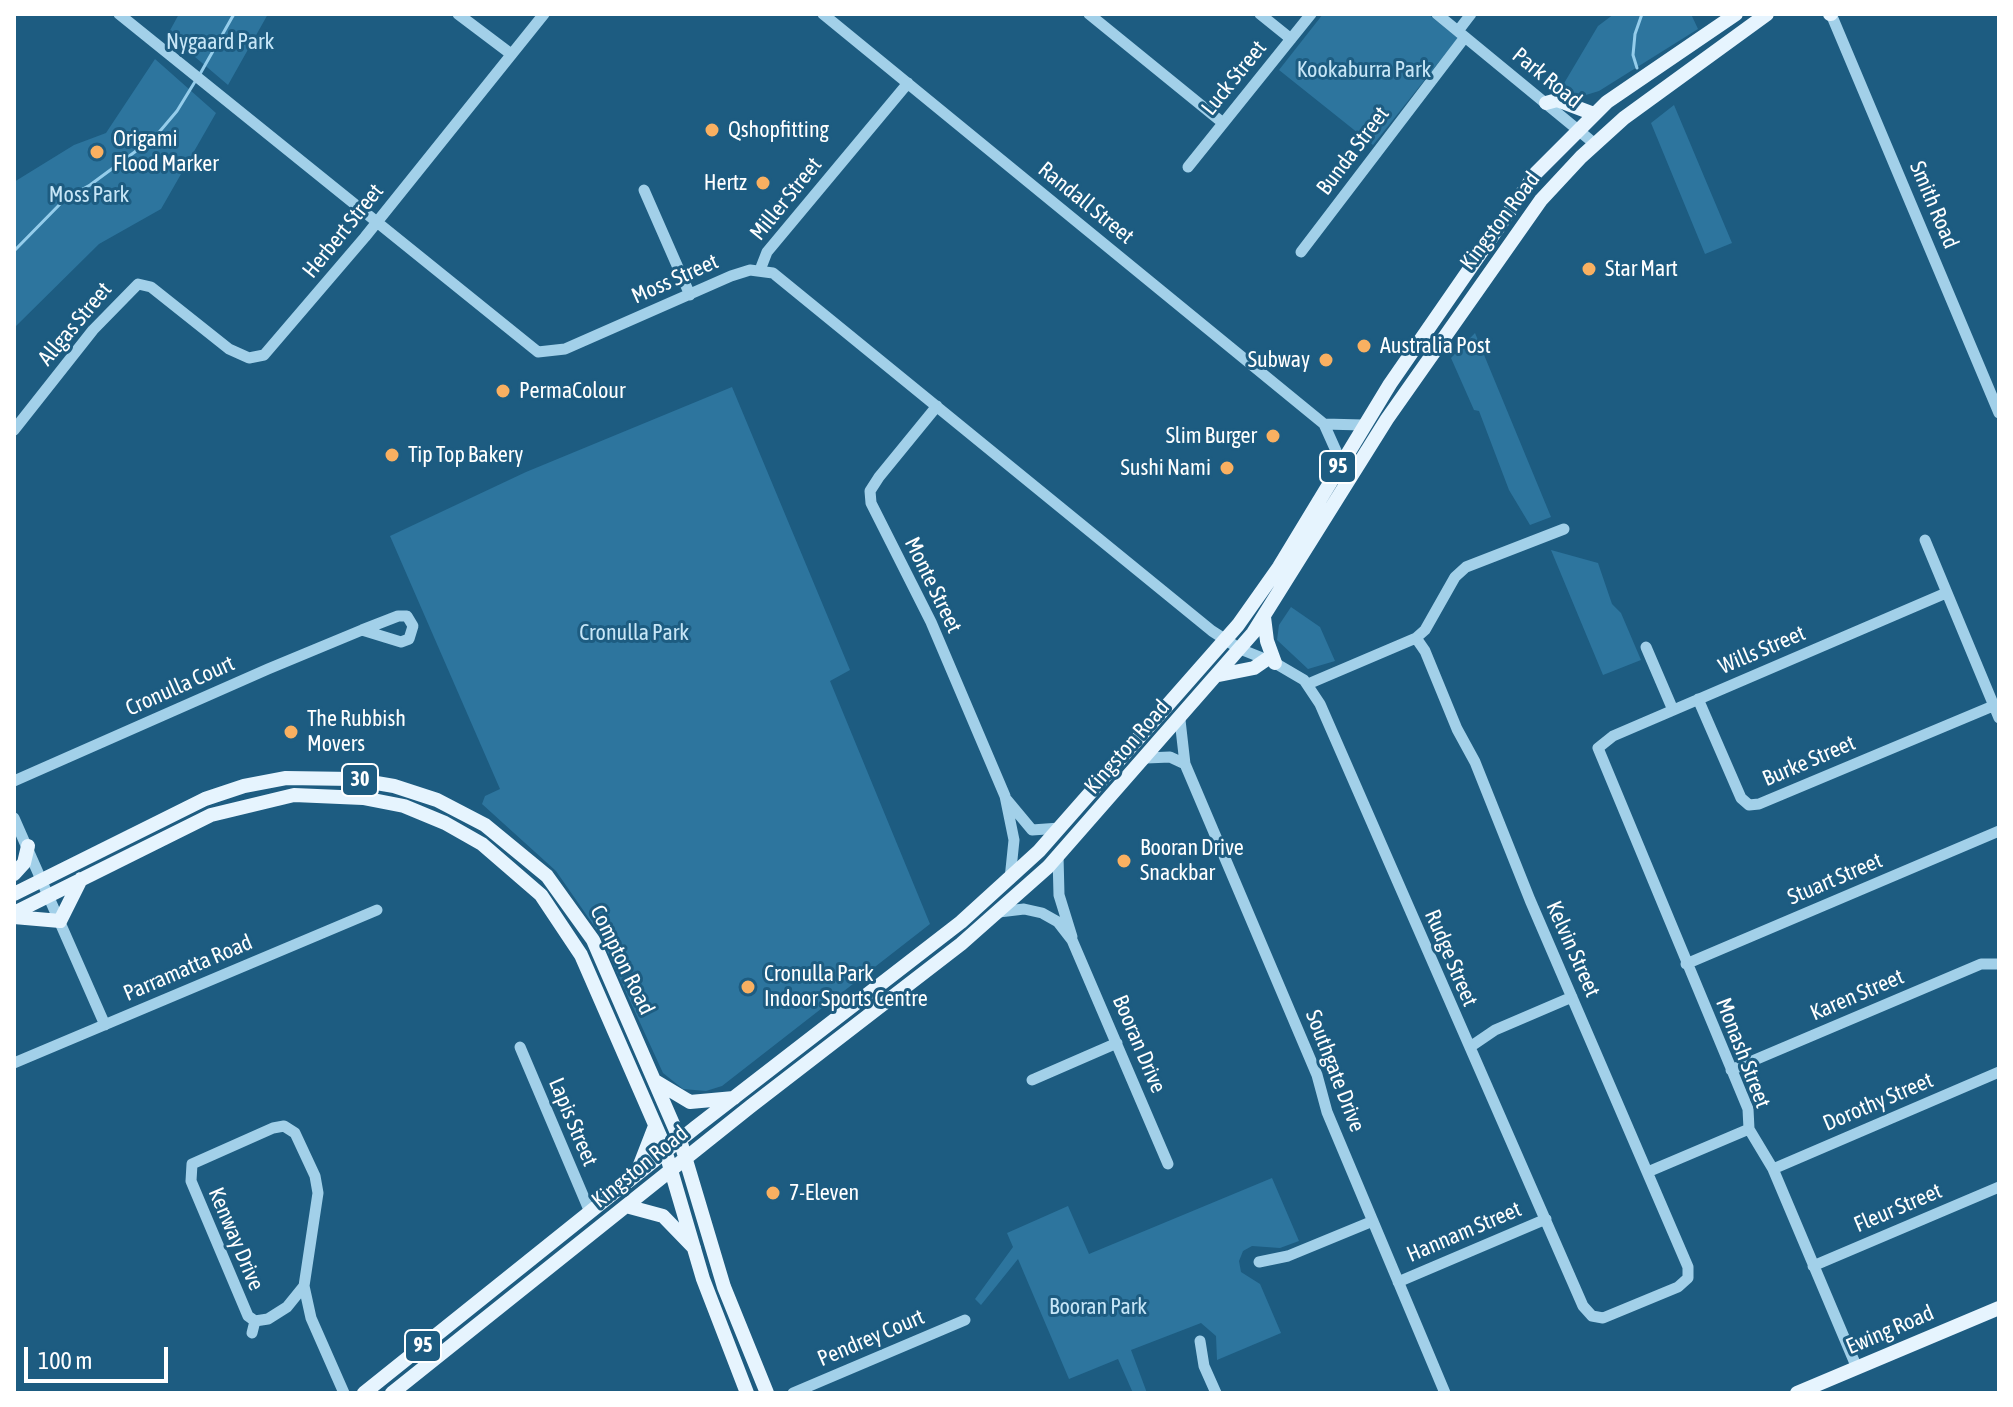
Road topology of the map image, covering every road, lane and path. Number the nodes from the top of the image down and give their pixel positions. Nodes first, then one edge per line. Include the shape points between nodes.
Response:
1 (119, 14) edge
2 (458, 14) edge
3 (544, 14) edge
4 (823, 14) edge
5 (1089, 14) edge
6 (1260, 14) edge
7 (1311, 14) edge
8 (1437, 14) edge
9 (1471, 14) edge
10 (1736, 14) edge
11 (1767, 14) edge
12 (1830, 14) edge
13 (1462, 34) junction
14 (1291, 39) junction
15 (511, 54) junction
16 (908, 83) junction
17 (1546, 103) junction
18 (1594, 114) junction
19 (1223, 123) junction
20 (1578, 129) junction
21 (1595, 144) junction
22 (1188, 167) dead end
23 (644, 190) dead end
24 (376, 223) junction
25 (1301, 252) dead end
26 (760, 270) junction
27 (138, 284) joint
28 (690, 295) junction
29 (937, 406) junction
30 (1999, 413) edge
31 (1324, 424) junction
32 (1363, 425) junction
33 (14, 430) edge
34 (1341, 462) junction
35 (1564, 529) dead end
36 (1925, 540) dead end
37 (1946, 593) junction
38 (1264, 617) junction
39 (362, 630) dead end
40 (1416, 638) junction
41 (1225, 641) junction
42 (1646, 647) dead end
43 (1240, 649) junction
44 (1271, 661) junction
45 (1219, 675) junction
46 (1308, 684) junction
47 (1698, 699) junction
48 (1993, 706) junction
49 (1673, 710) junction
50 (1999, 718) edge
51 (1180, 720) junction
52 (1598, 748) joint
53 (1146, 758) junction
54 (1185, 764) junction
55 (14, 781) edge
56 (1005, 796) junction
57 (14, 818) edge
58 (1060, 828) junction
59 (1999, 831) edge
60 (28, 846) junction
61 (1058, 856) junction
62 (14, 874) edge
63 (81, 879) junction
64 (1010, 879) junction
65 (43, 880) junction
66 (14, 894) edge
67 (49, 895) junction
68 (377, 910) dead end
69 (999, 912) junction
70 (14, 915) edge
71 (60, 921) junction
72 (1072, 940) junction
73 (1686, 964) junction
74 (1999, 964) edge
75 (1572, 997) junction
76 (105, 1025) junction
77 (1117, 1043) junction
78 (520, 1047) dead end
79 (1470, 1047) junction
80 (14, 1063) edge
81 (1731, 1070) junction
82 (1999, 1072) edge
83 (1032, 1080) dead end
84 (655, 1081) junction
85 (734, 1098) junction
86 (655, 1126) junction
87 (1749, 1129) junction
88 (680, 1140) junction
89 (666, 1152) junction
90 (686, 1158) junction
91 (1168, 1164) dead end
92 (671, 1169) junction
93 (1773, 1169) junction
94 (1650, 1171) junction
95 (636, 1175) junction
96 (1999, 1187) edge
97 (626, 1206) junction
98 (590, 1212) junction
99 (1546, 1219) junction
100 (1373, 1221) junction
101 (694, 1249) junction
102 (1259, 1262) dead end
103 (1813, 1266) junction
104 (1398, 1282) junction
105 (304, 1286) junction
106 (287, 1307) junction
107 (1999, 1308) edge
108 (1592, 1316) joint
109 (311, 1318) junction
110 (965, 1320) dead end
111 (1200, 1341) dead end
112 (1857, 1368) junction
113 (344, 1393) edge
114 (364, 1393) edge
115 (392, 1393) edge
116 (747, 1393) edge
117 (767, 1393) edge
118 (793, 1393) edge
119 (1216, 1393) edge
120 (1445, 1393) edge
121 (1797, 1393) edge

1 - 24 street, Moss Street
2 - 15 street
3 - 15 street, Herbert Street
4 - 16 street, Randall Street
5 - 19 street
6 - 14 street
7 - 14 street, Luck Street
8 - 13 street, Park Road
9 - 13 street, Bunda Street
10 - 18 main road, Kingston Road / 95
11 - 21 main road, Kingston Road / 95
12 - 30 street, Smith Road
13 - 17 street, Park Road
13 - 25 street, Bunda Street
14 - 19 street, Luck Street
15 - 24 street, Herbert Street
16 - 26 street, Miller Street via 767,252
16 - 31 street, Randall Street
17 - 18 main road via 1557,100
17 - 20 street, Park Road
18 - 20 main road, Kingston Road / 95
19 - 22 street, Luck Street
20 - 21 street, Park Road
20 - 32 main road, Kingston Road / 95 via 1504,216
21 - 38 main road, Kingston Road / 95 via 1513,237 1382,427
23 - 28 street
24 - 27 street, Herbert Street via 264,355 249,358 229,349 151,287
24 - 28 street, Moss Street via 538,352 558,352
26 - 28 street, Moss Street via 731,276
26 - 29 street via 773,273
27 - 33 street, Allgas Street via 93,330
29 - 41 street
29 - 56 street, Monte Street via 879,477 870,491 871,503 931,622
31 - 32 street
31 - 34 street, Randall Street
32 - 34 main road, Kingston Road / 95
34 - 41 main road, Kingston Road / 95 via 1279,567
35 - 40 street via 1466,567
36 - 37 street
37 - 47 street, Wills Street
37 - 48 street
38 - 43 main road, Kingston Road / 95
38 - 44 main road
39 - 55 street, Cronulla Court
40 - 46 street
40 - 75 street, Kelvin Street via 1475,762
41 - 43 street
41 - 58 main road, Kingston Road / 95
42 - 49 street
43 - 44 street
43 - 45 main road, Kingston Road / 95
44 - 45 main road
44 - 46 street
45 - 51 main road, Kingston Road / 95
46 - 79 street, Rudge Street
47 - 48 street, Burke Street via 1741,798 1749,805
47 - 49 street, Wills Street
48 - 50 street
49 - 52 street, Wills Street
51 - 53 main road, Kingston Road / 95
51 - 54 street, Southgate Drive
52 - 73 street, Monash Street
53 - 54 street via 1170,757
53 - 61 main road, Kingston Road / 95
54 - 100 street, Southgate Drive
56 - 58 street, Monte Street via 1032,830
56 - 64 street, Monte Street via 1014,840
57 - 60 street
58 - 64 main road, Kingston Road / 95
59 - 73 street, Stuart Street
60 - 62 main road via 24,863
60 - 65 street
61 - 69 main road, Kingston Road / 95
61 - 72 street, Booran Drive via 1059,895
63 - 67 main road, Compton Road / 30
63 - 71 main road
63 - 86 main road, Compton Road / 30 via 211,815 272,799 317,794 363,798 435,818 498,855 558,917 589,971
64 - 85 main road, Kingston Road / 95
65 - 66 main road, Compton Road / 30
65 - 67 street
65 - 84 main road, Compton Road / 30 via 185,808 244,786 286,778 353,779 416,792 498,834 558,889 593,940
67 - 70 main road, Compton Road / 30
67 - 71 street
68 - 76 street, Parramatta Road
69 - 72 street, Booran Drive via 1042,913 1058,922
69 - 90 main road, Kingston Road / 95
70 - 71 main road
71 - 76 street
72 - 77 street, Booran Drive
73 - 81 street, Monash Street
74 - 81 street, Karen Street via 1981,964
75 - 79 street via 1495,1030
75 - 94 street, Kelvin Street
76 - 80 street, Parramatta Road
77 - 83 street
77 - 91 street, Booran Drive
78 - 98 street, Lapis Street
79 - 99 street, Rudge Street
81 - 87 street, Monash Street via 1748,1109
82 - 93 street, Dorothy Street
84 - 85 main road via 690,1102
84 - 88 main road, Compton Road / 30
85 - 88 main road, Kingston Road / 95
86 - 89 main road, Compton Road / 30
86 - 95 main road
87 - 93 street, Monash Street
87 - 94 street
88 - 89 main road, Kingston Road / 95
88 - 90 main road, Compton Road / 30
89 - 92 main road, Compton Road / 30
89 - 95 main road, Kingston Road / 95
90 - 92 main road, Kingston Road / 95
90 - 117 main road, Compton Road / 30 via 724,1287
92 - 97 main road, Kingston Road / 95
92 - 101 main road, Compton Road / 30
93 - 103 street, Monash Street
94 - 108 street, Kelvin Street via 1688,1278 1626,1311
95 - 98 main road, Kingston Road / 95
96 - 103 street, Fleur Street
97 - 101 main road via 663,1216
97 - 115 main road, Kingston Road / 95
98 - 114 main road, Kingston Road / 95
99 - 104 street, Hannam Street
99 - 108 street, Rudge Street
100 - 102 street via 1288,1256
100 - 104 street, Southgate Drive
101 - 116 main road, Compton Road / 30
103 - 112 street, Monash Street
104 - 120 street, Southgate Drive
105 - 106 street, Kenway Drive
105 - 106 street, Kenway Drive via 318,1193 289,1124 187,1167 254,1327
105 - 109 street, Kenway Drive
106 - 109 street, Kenway Drive
107 - 112 main road, Ewing Road
109 - 113 street, Kenway Drive
110 - 118 street, Pendrey Court
111 - 119 street
112 - 121 main road, Ewing Road

